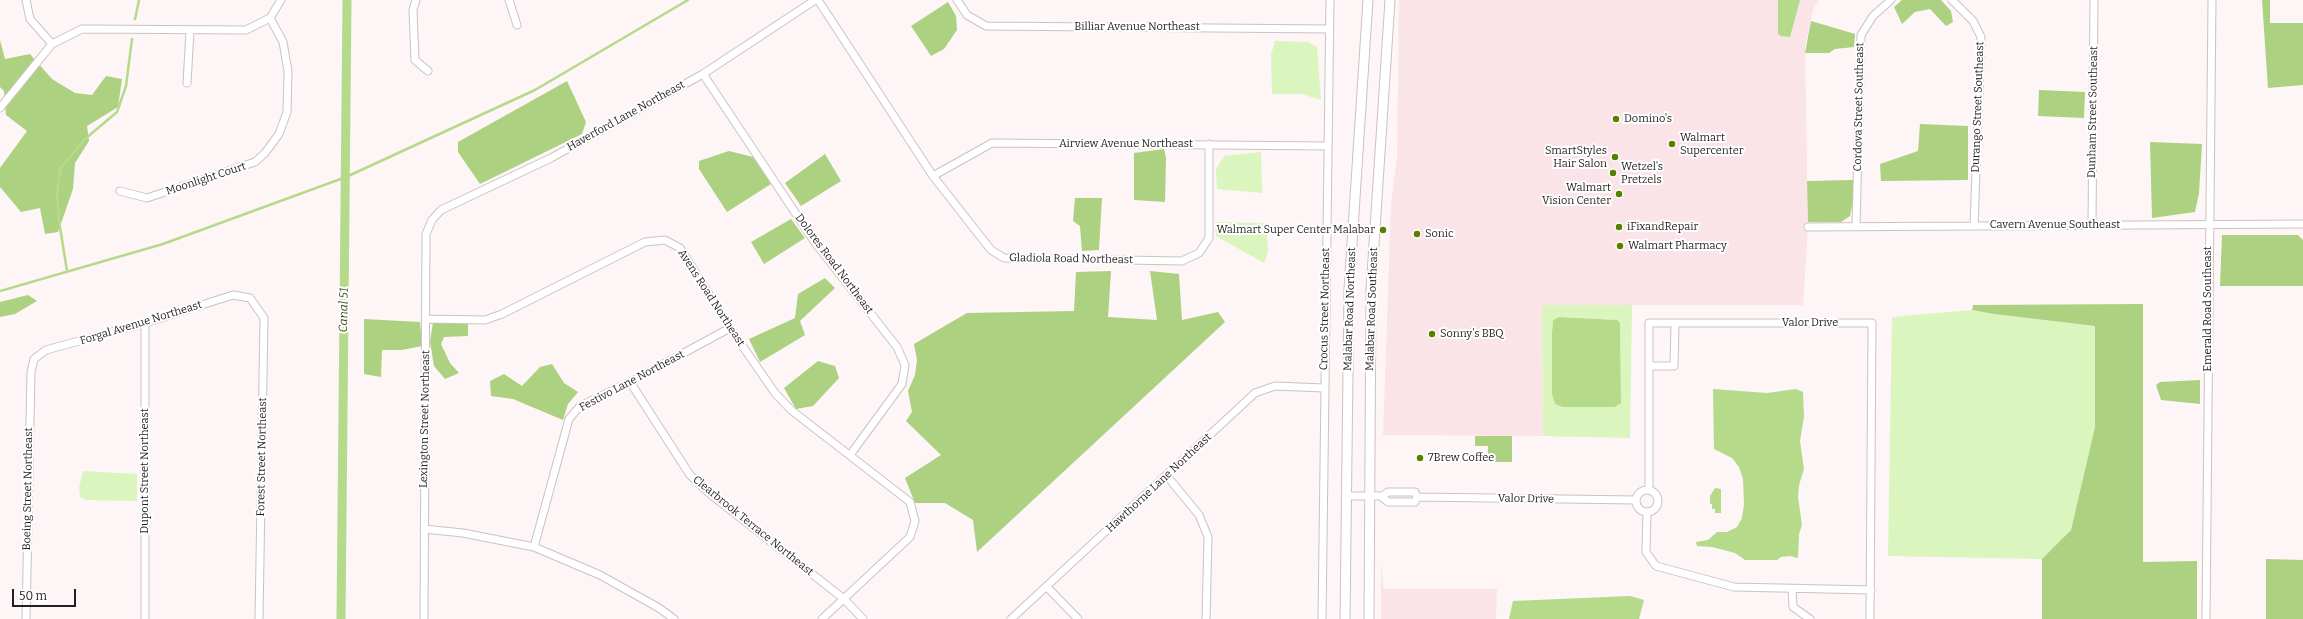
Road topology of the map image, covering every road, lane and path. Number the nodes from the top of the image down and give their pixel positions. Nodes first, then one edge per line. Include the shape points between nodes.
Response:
1 (26, 0) edge
2 (281, 0) edge
3 (416, 0) edge
4 (509, 0) edge
5 (815, 0) edge
6 (818, 0) edge
7 (957, 0) edge
8 (1330, 0) edge
9 (1368, 0) edge
10 (1390, 0) edge
11 (1891, 0) edge
12 (1952, 0) edge
13 (2094, 0) edge
14 (2212, 0) edge
15 (270, 18) junction
16 (517, 25) dead end
17 (1329, 28) junction
18 (190, 31) junction
19 (52, 44) junction
20 (428, 71) dead end
21 (702, 74) junction
22 (187, 83) dead end
23 (0, 108) edge
24 (1209, 144) junction
25 (1327, 146) junction
26 (933, 176) junction
27 (120, 191) dead end
28 (432, 220) joint
29 (2209, 224) junction
30 (2303, 224) edge
31 (2092, 225) junction
32 (1808, 226) dead end
33 (1856, 226) junction
34 (1974, 226) junction
35 (250, 298) joint
36 (426, 319) junction
37 (145, 323) junction
38 (1675, 323) junction
39 (730, 328) junction
40 (34, 359) joint
41 (1649, 366) junction
42 (630, 382) junction
43 (1324, 388) junction
44 (850, 455) junction
45 (1167, 476) junction
46 (1649, 490) junction
47 (1346, 496) junction
48 (1369, 496) junction
49 (1636, 500) junction
50 (1647, 512) junction
51 (424, 529) junction
52 (534, 547) junction
53 (1047, 587) junction
54 (1792, 589) junction
55 (1870, 590) junction
56 (844, 599) junction
57 (26, 619) edge
58 (145, 619) edge
59 (259, 619) edge
60 (424, 619) edge
61 (674, 619) edge
62 (822, 619) edge
63 (863, 619) edge
64 (1011, 619) edge
65 (1078, 619) edge
66 (1206, 619) edge
67 (1322, 619) edge
68 (1344, 619) edge
69 (1369, 619) edge
70 (1810, 619) edge
71 (1870, 619) edge
72 (2206, 619) edge

1 - 19 street via 30,19
2 - 15 street
3 - 20 street via 413,10 415,60
4 - 16 street
5 - 21 street, Haverford Lane Northeast
6 - 26 street, Gladiola Road Northeast
7 - 17 street, Billiar Avenue Northeast via 967,15 986,26
8 - 17 street, Crocus Street Northeast
9 - 47 main road, Malabar Road Northeast via 1349,289
10 - 48 main road, Malabar Road Southeast via 1371,290
11 - 33 street, Cordova Street Southeast via 1873,16 1861,35
12 - 34 street, Durango Street Southeast via 1973,20 1980,37
13 - 31 street, Dunham Street Southeast
14 - 29 street, Emerald Road Southeast
15 - 18 street via 246,30
15 - 27 street, Moonlight Court via 283,42 288,71 287,112 279,134 265,153 255,162 147,198
17 - 25 street, Crocus Street Northeast
18 - 19 street via 82,29
18 - 22 street
19 - 23 street
21 - 28 street, Haverford Lane Northeast via 550,158 441,210
21 - 44 street, Dolores Road Northeast via 816,244 897,347 905,365 902,384
24 - 25 street, Airview Avenue Northeast
24 - 26 street, Airview Avenue Northeast via 992,143
24 - 26 street, Gladiola Road Northeast via 1209,238 1199,253 1182,261 1004,258 991,250
25 - 43 street, Crocus Street Northeast
28 - 36 street, Lexington Street Northeast via 426,234
29 - 30 street, Cavern Avenue Southeast
29 - 31 street, Cavern Avenue Southeast
29 - 72 street, Emerald Road Southeast
31 - 34 street, Cavern Avenue Southeast
32 - 33 street, Cavern Avenue Southeast
33 - 34 street, Cavern Avenue Southeast
35 - 37 street, Forgal Avenue Northeast via 233,295
35 - 59 street, Forest Street Northeast via 264,318
36 - 39 street, Avens Road Northeast via 484,320 502,314 645,242 665,240 680,248
36 - 51 street, Lexington Street Northeast
37 - 40 street, Forgal Avenue Northeast via 46,350
37 - 58 street, Dupont Street Northeast
38 - 41 street via 1674,366
38 - 41 street, Valor Drive via 1649,322
38 - 55 street, Valor Drive via 1872,323
39 - 42 street, Festivo Lane Northeast
39 - 44 street, Avens Road Northeast via 775,393 791,410
40 - 57 street, Boeing Street Northeast via 31,372
41 - 46 street, Valor Drive
42 - 52 street, Festivo Lane Northeast via 580,406 569,419
42 - 56 street, Clearbrook Terrace Northeast via 690,475 710,494
43 - 45 street, Hawthorne Lane Northeast via 1275,386 1255,393
43 - 67 street, Crocus Street Northeast
44 - 56 street, Avens Road Northeast via 910,502 915,521 910,537
45 - 53 street, Hawthorne Lane Northeast
45 - 66 street via 1199,515 1208,537
46 - 49 street via 1642,491
46 - 50 street, Valor Drive via 1658,496 1658,503 1655,509
47 - 48 street, Valor Drive
47 - 68 main road, Malabar Road Northeast
48 - 49 street, Valor Drive via 1383,496 1388,492 1415,492 1417,497
48 - 69 main road, Malabar Road Southeast
49 - 50 street via 1638,508
50 - 54 street via 1646,552 1656,566 1734,587
51 - 52 street via 463,533
51 - 60 street, Lexington Street Northeast
52 - 61 street via 600,575
53 - 64 street, Hawthorne Lane Northeast
53 - 65 street
54 - 55 street
54 - 70 street via 1793,607
55 - 71 street, Valor Drive
56 - 62 street
56 - 63 street, Clearbrook Terrace Northeast

